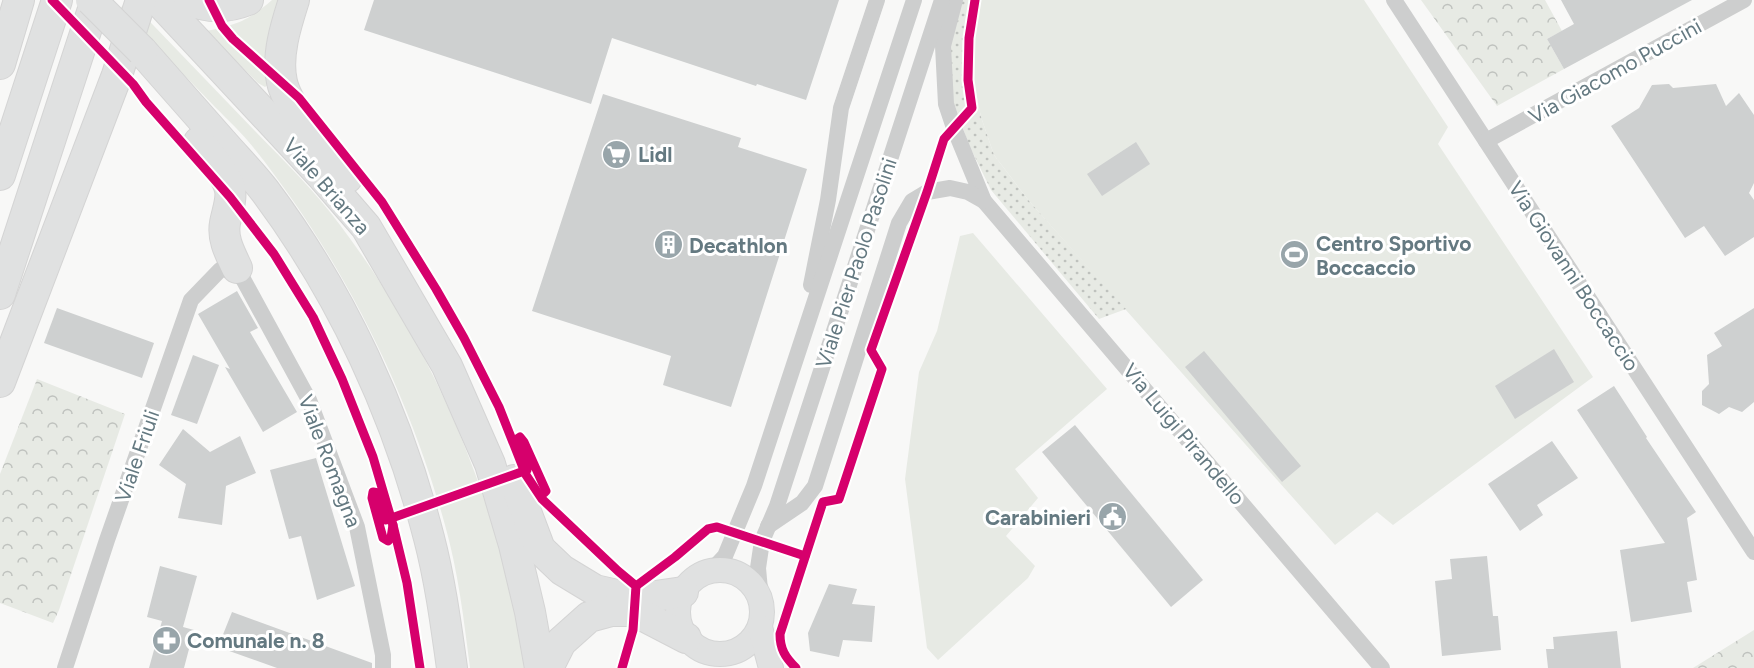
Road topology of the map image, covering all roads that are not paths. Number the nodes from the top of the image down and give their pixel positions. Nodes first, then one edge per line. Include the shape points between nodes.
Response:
1 (19, 0) edge
2 (57, 0) edge
3 (94, 0) edge
4 (141, 0) edge
5 (158, 0) edge
6 (189, 0) edge
7 (248, 0) edge
8 (294, 0) edge
9 (877, 0) edge
10 (914, 0) edge
11 (942, 0) edge
12 (956, 0) edge
13 (1394, 0) edge
14 (1744, 0) edge
15 (142, 51) junction
16 (0, 64) edge
17 (1486, 141) junction
18 (0, 175) edge
19 (984, 201) junction
20 (366, 227) junction
21 (237, 268) junction
22 (0, 294) edge
23 (803, 337) junction
24 (0, 382) edge
25 (490, 464) junction
26 (768, 526) junction
27 (1754, 552) edge
28 (711, 571) junction
29 (682, 592) junction
30 (761, 601) junction
31 (760, 627) junction
32 (686, 638) junction
33 (714, 655) junction
34 (65, 668) edge
35 (383, 668) edge
36 (452, 668) edge
37 (540, 668) edge
38 (548, 668) edge
39 (736, 668) edge
40 (771, 668) edge
41 (1382, 668) edge

1 - 16 highway
2 - 18 highway
3 - 15 highway, bridge
3 - 22 highway
4 - 24 highway via 117,75
5 - 20 highway, Viale Brianza
6 - 7 highway via 224,7
8 - 20 highway via 280,61 282,82 290,103 361,197
9 - 23 street, Viale Pier Paolo Pasolini via 841,108
10 - 23 street, Viale Pier Paolo Pasolini
11 - 26 street, Viale Pier Paolo Pasolini
12 - 19 street via 943,46 946,104
13 - 17 street, Via Giovanni Boccaccio
14 - 17 street, Via Giacomo Puccini
15 - 21 highway via 184,121 228,182 231,193 224,231
15 - 36 highway via 264,189 323,279 356,339 407,459 430,540
17 - 27 street, Via Giovanni Boccaccio
19 - 26 street, Viale Pier Paolo Pasolini via 969,192 950,188 927,192 912,201 899,223 815,486 802,503
19 - 41 street, Via Luigi Pirandello
20 - 25 highway, Viale Brianza via 447,366
21 - 34 street, Viale Friuli via 220,270 191,300
21 - 35 street, Viale Romagna via 309,400 357,527
23 - 28 street, Viale Pier Paolo Pasolini via 736,532 725,556
25 - 29 highway via 512,476 540,549 562,570 595,590 635,598
25 - 37 highway, Viale Brianza via 514,545
26 - 30 street, Viale Pier Paolo Pasolini via 758,568
28 - 29 street via 694,579
28 - 30 street via 727,570 742,576
29 - 32 street via 678,615
30 - 31 street
31 - 33 street via 753,640 741,649
31 - 40 street
32 - 33 street via 698,649
32 - 38 highway via 634,611 611,611 589,617 561,642
33 - 39 street

